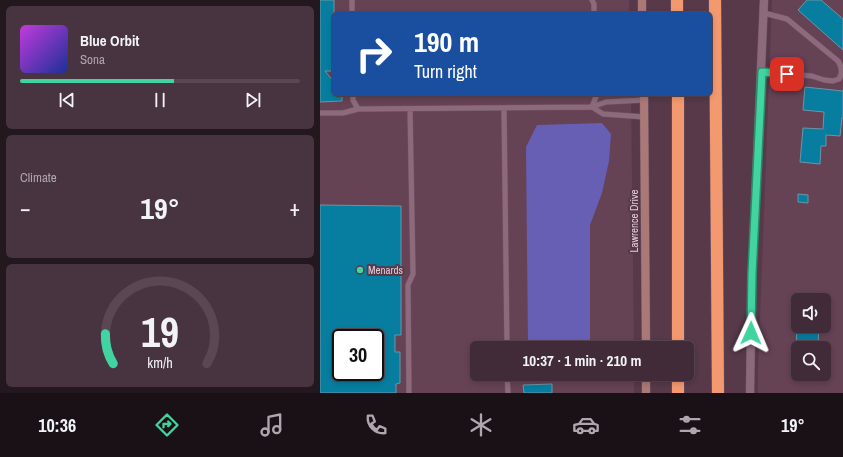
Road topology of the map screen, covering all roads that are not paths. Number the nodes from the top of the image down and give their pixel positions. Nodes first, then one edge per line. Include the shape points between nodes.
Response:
1 (352, 0) edge
2 (592, 0) edge
3 (642, 0) edge
4 (677, 0) edge
5 (715, 0) edge
6 (764, 0) edge
7 (352, 12) edge
8 (594, 12) edge
9 (642, 12) edge
10 (677, 12) edge
11 (764, 13) junction
12 (762, 72) junction
13 (353, 96) edge
14 (596, 96) edge
15 (678, 96) edge
16 (644, 97) edge
17 (592, 107) junction
18 (504, 108) junction
19 (358, 109) junction
20 (410, 109) junction
21 (320, 113) edge
22 (645, 117) junction
23 (507, 341) edge
24 (646, 341) edge
25 (678, 341) edge
26 (508, 381) edge
27 (646, 381) edge
28 (678, 381) edge
29 (409, 393) edge
30 (508, 393) edge
31 (646, 393) edge
32 (678, 393) edge
33 (718, 393) edge
34 (750, 393) edge

1 - 7 lane
2 - 8 lane
3 - 9 main road
4 - 10 highway
5 - 33 highway
6 - 11 street
11 - 12 street
11 - 12 lane via 787,19 838,61 842,72 840,79 833,81 812,76
12 - 34 street via 752,274
13 - 19 lane
14 - 17 lane
15 - 25 highway
16 - 17 lane via 606,102
16 - 22 main road, Lawrence Drive
17 - 18 lane
17 - 22 lane via 603,114
18 - 20 lane
18 - 23 lane
19 - 20 lane
19 - 21 lane via 344,113
20 - 29 lane via 413,274 408,285
22 - 24 main road, Lawrence Drive
26 - 30 lane
27 - 31 main road
28 - 32 highway

